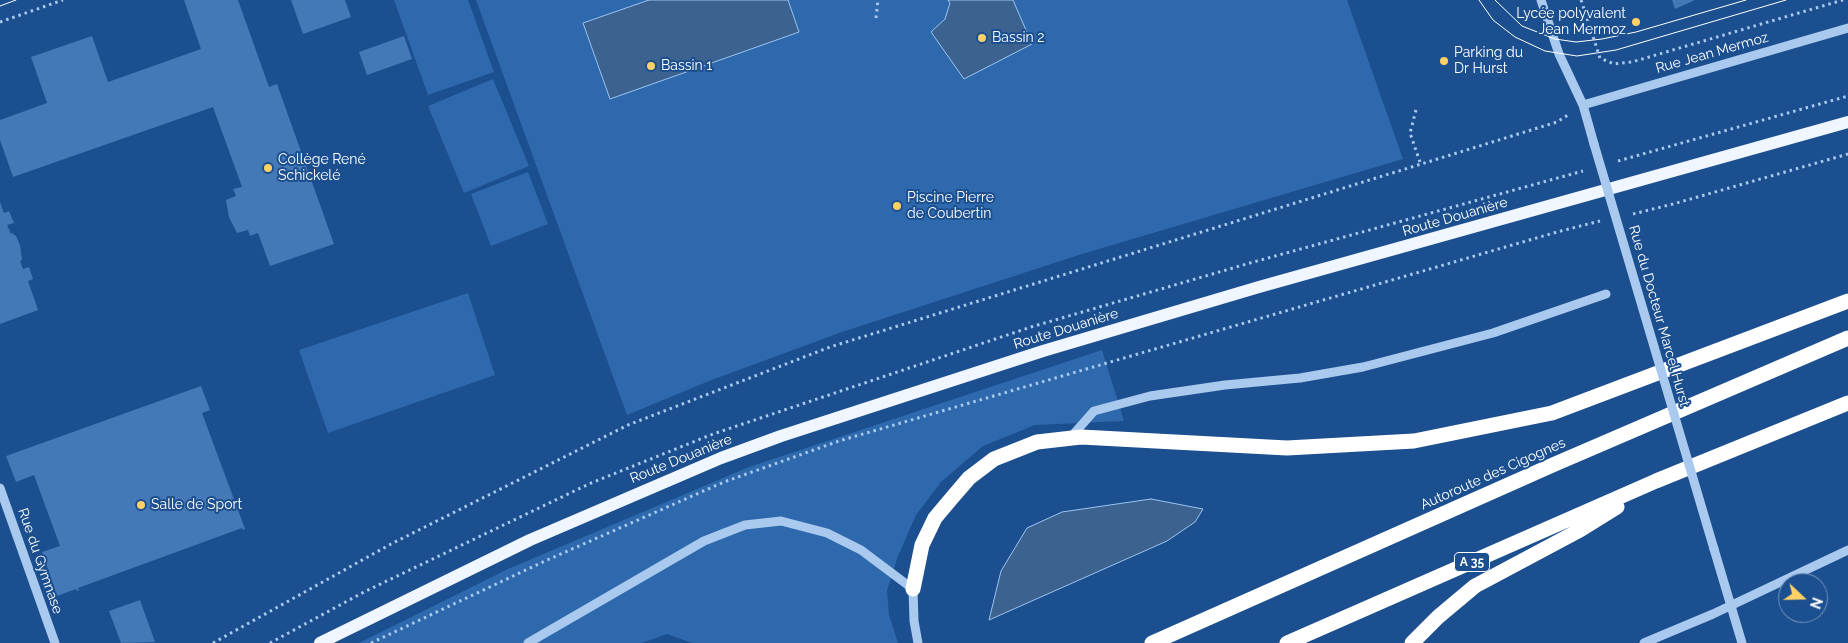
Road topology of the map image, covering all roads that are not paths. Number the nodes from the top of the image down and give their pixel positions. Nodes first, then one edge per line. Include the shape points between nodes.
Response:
1 (1541, 0) edge
2 (1848, 28) edge
3 (1583, 105) junction
4 (1848, 122) edge
5 (1606, 294) dead end
6 (1848, 301) edge
7 (1848, 338) edge
8 (1848, 403) edge
9 (1071, 437) junction
10 (1656, 482) junction
11 (0, 488) edge
12 (1848, 550) edge
13 (913, 589) junction
14 (1731, 605) junction
15 (55, 643) edge
16 (320, 643) edge
17 (528, 643) edge
18 (918, 643) edge
19 (1152, 643) edge
20 (1287, 643) edge
21 (1412, 643) edge
22 (1644, 643) edge
23 (1742, 643) edge

1 - 3 street, Rue du Docteur Marcel Hurst
2 - 3 street, Rue Jean Mermoz
3 - 14 street, Rue du Docteur Marcel Hurst, bridge
4 - 16 main road, Route Douanière via 1250,290 1043,351 781,436 720,458 530,540
5 - 9 street via 1493,333 1363,367 1150,396 1094,411
6 - 9 highway via 1552,412 1414,441 1287,448
7 - 19 highway, Autoroute des Cigognes
8 - 10 highway, A 35
9 - 13 highway via 1037,442 994,458 969,478 935,518 922,545
10 - 20 highway, A 35
10 - 21 highway via 1580,530 1475,586
11 - 15 street, Rue du Gymnase
12 - 14 street
13 - 17 street via 862,550 827,533 781,521 745,524 704,541
13 - 18 street
14 - 22 street
14 - 23 street, Rue du Docteur Marcel Hurst

